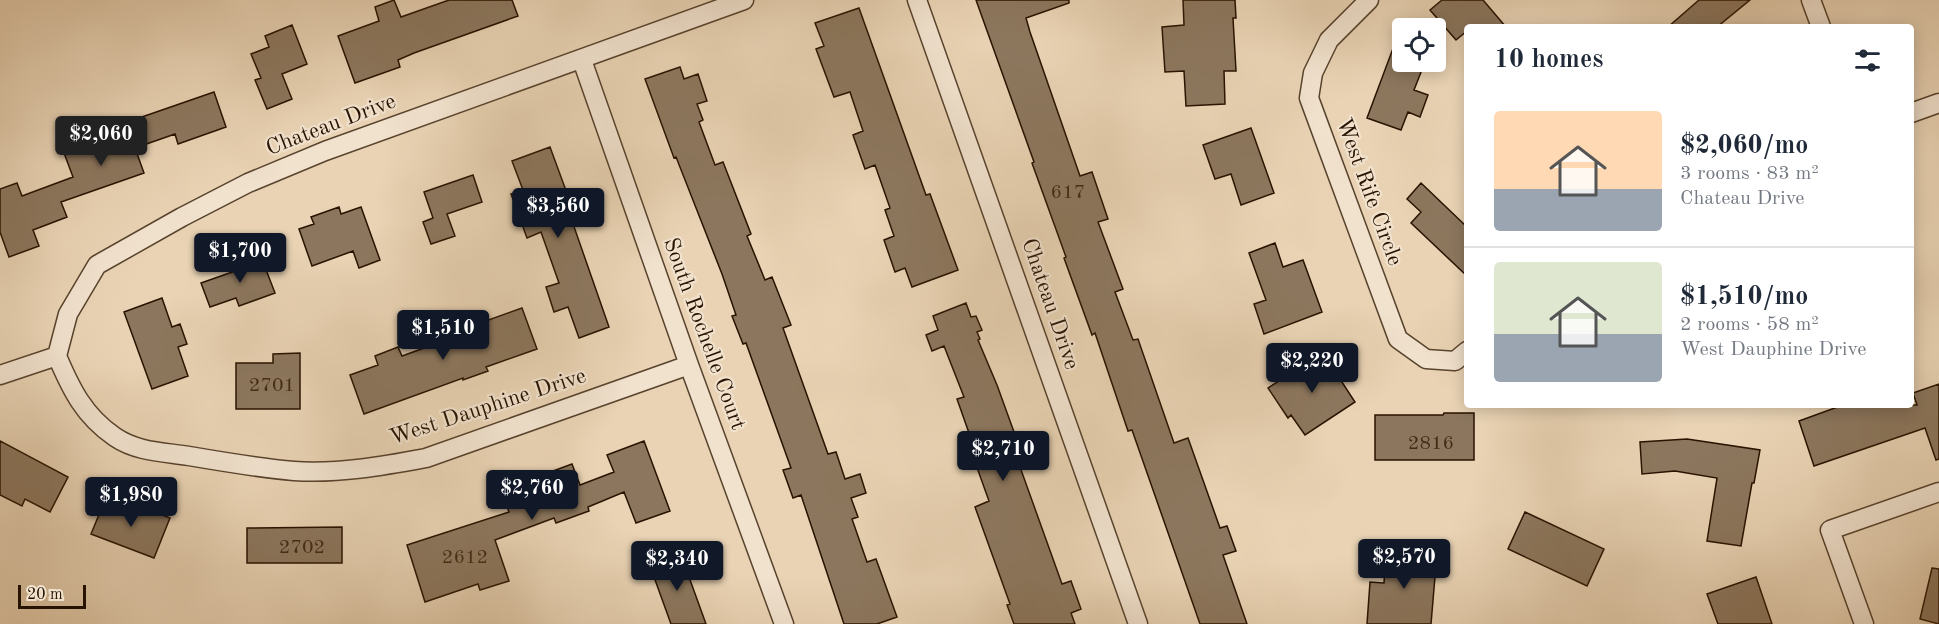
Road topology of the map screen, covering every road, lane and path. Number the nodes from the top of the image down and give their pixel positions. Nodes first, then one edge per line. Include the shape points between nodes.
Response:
1 (744, 0) edge
2 (917, 0) edge
3 (1369, 0) edge
4 (1816, 13) edge
5 (1805, 24) edge
6 (582, 60) junction
7 (1939, 103) edge
8 (1914, 112) edge
9 (1464, 354) edge
10 (57, 356) junction
11 (689, 366) junction
12 (0, 375) edge
13 (1939, 492) edge
14 (784, 624) edge
15 (1138, 624) edge
16 (1864, 624) edge

1 - 6 street, Chateau Drive
2 - 15 street, Chateau Drive
3 - 9 street, West Rife Circle via 1329,40 1313,73 1309,98 1398,339 1426,359 1455,361
4 - 5 street
6 - 10 street, Chateau Drive via 325,151 248,183 182,217 97,265 68,314
6 - 11 street, South Rochelle Court
7 - 8 street
10 - 11 street, West Dauphine Drive via 74,394 116,438 145,451 295,471 363,468 426,458
10 - 12 street
11 - 14 street, South Rochelle Court
13 - 16 street via 1830,530

